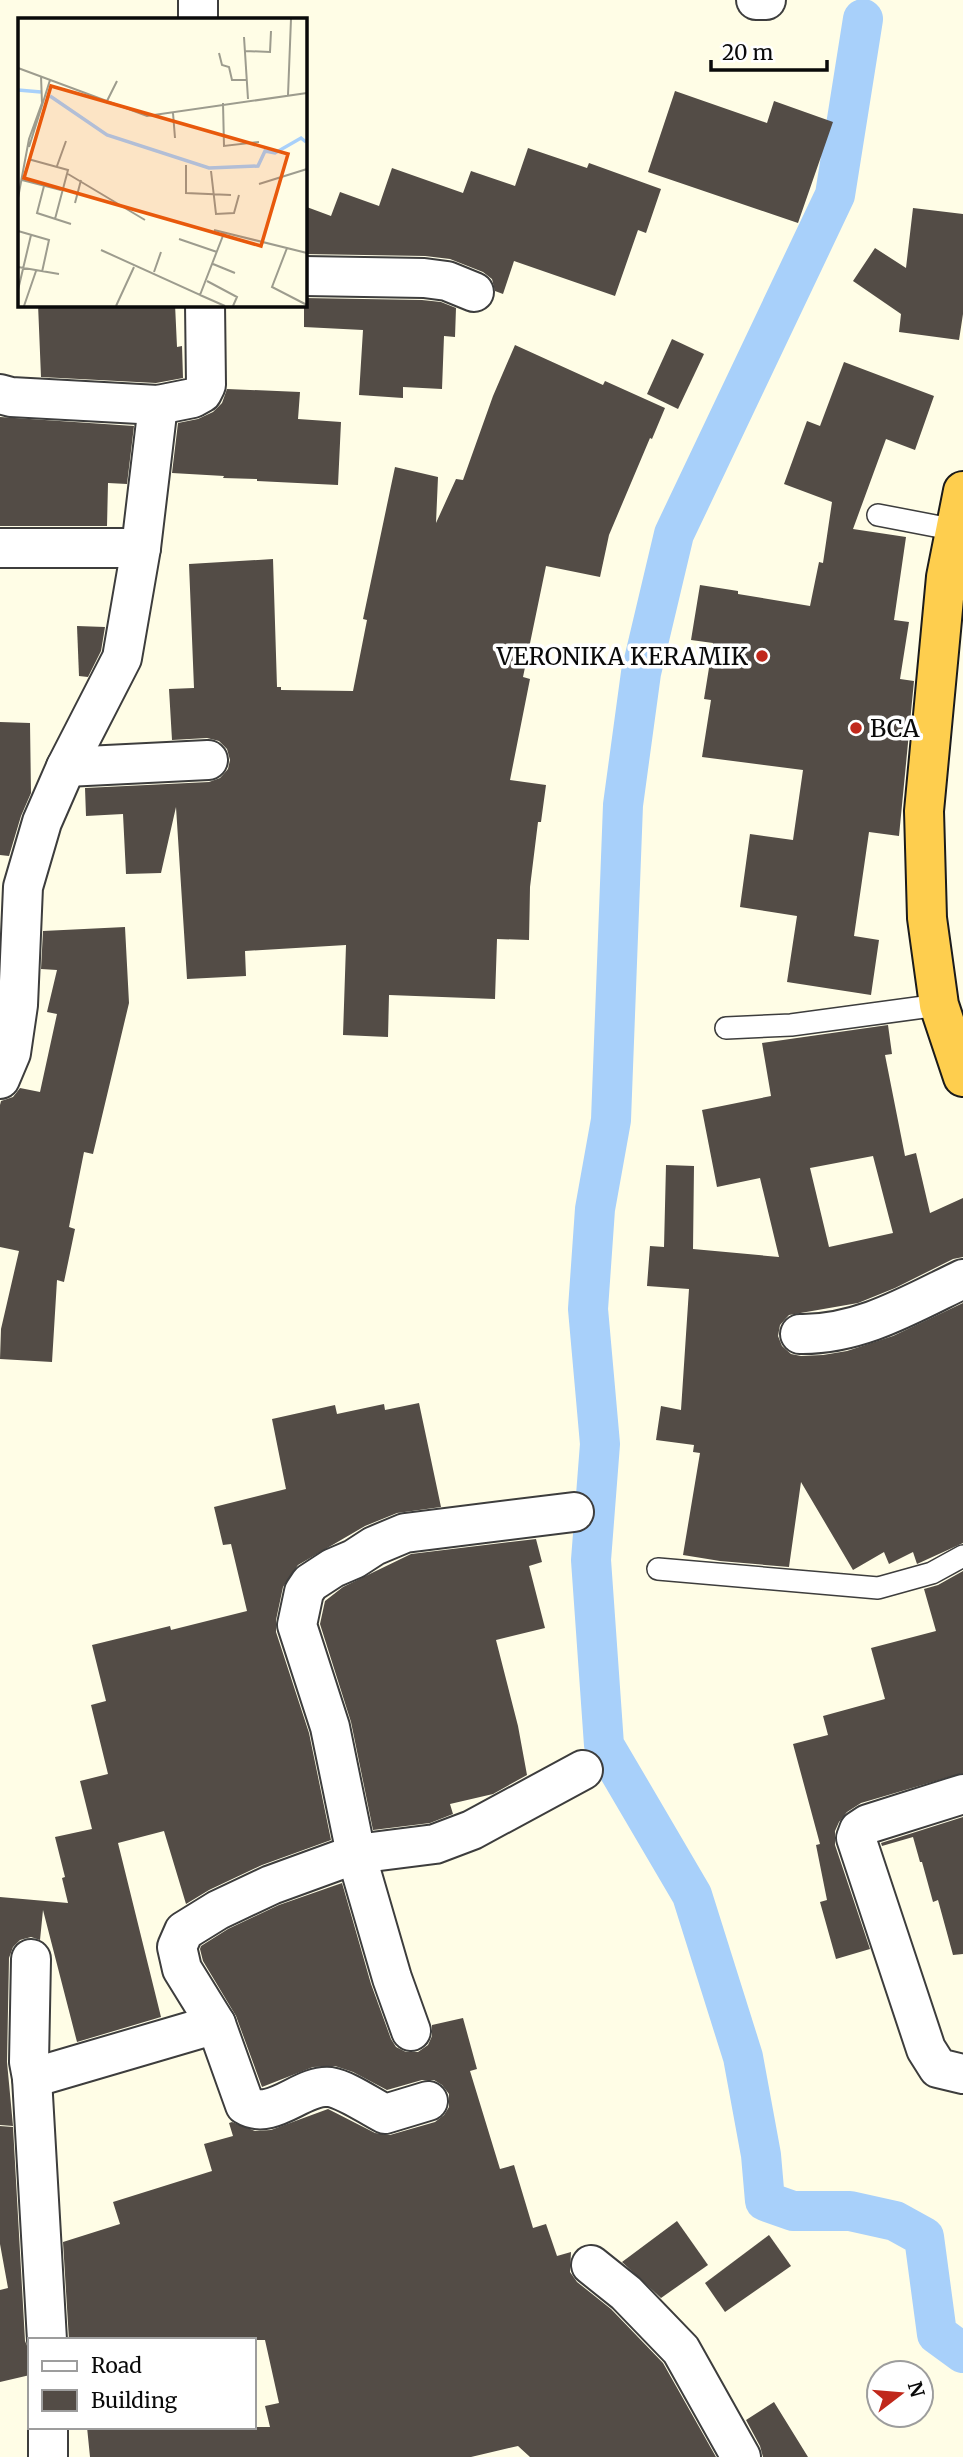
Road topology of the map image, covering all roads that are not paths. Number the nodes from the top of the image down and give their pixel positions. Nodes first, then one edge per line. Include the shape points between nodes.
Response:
1 (198, 0) edge
2 (755, 0) edge
3 (766, 0) edge
4 (198, 18) edge
5 (306, 276) edge
6 (474, 292) dead end
7 (205, 306) edge
8 (0, 394) edge
9 (158, 405) junction
10 (963, 491) edge
11 (878, 515) dead end
12 (956, 530) junction
13 (0, 548) edge
14 (141, 548) junction
15 (955, 578) edge
16 (208, 760) dead end
17 (66, 767) junction
18 (939, 1005) junction
19 (726, 1028) dead end
20 (963, 1077) edge
21 (0, 1079) edge
22 (963, 1279) edge
23 (800, 1334) dead end
24 (574, 1512) dead end
25 (963, 1556) edge
26 (658, 1569) dead end
27 (583, 1770) dead end
28 (963, 1794) edge
29 (356, 1854) junction
30 (31, 1959) dead end
31 (216, 2024) junction
32 (411, 2031) dead end
33 (20, 2066) edge
34 (963, 2074) edge
35 (428, 2101) dead end
36 (591, 2265) dead end
37 (47, 2338) edge
38 (48, 2429) edge
39 (48, 2457) edge
40 (741, 2457) edge

1 - 4 street
2 - 3 street
5 - 6 street via 424,278
7 - 9 street via 206,385 193,398
8 - 9 street
9 - 14 street
10 - 12 highway
11 - 12 lane
12 - 15 highway
13 - 14 street
14 - 17 street via 122,658
15 - 18 highway via 923,811 927,918
16 - 17 street
17 - 21 street via 42,822 23,887 19,1004
18 - 19 lane via 791,1025
18 - 20 highway
22 - 23 street via 878,1320 820,1334
24 - 29 street via 405,1533 310,1583 304,1592 297,1625 330,1727
25 - 26 lane via 932,1573 878,1588
27 - 29 street via 472,1830 435,1844
28 - 34 street via 868,1824 856,1838 926,2049 938,2068
29 - 31 street via 259,1891 184,1931 177,1947 182,1969
29 - 32 street
30 - 33 street
31 - 33 street
31 - 35 street via 245,2105 252,2109 327,2087 385,2114
33 - 37 street
36 - 40 street via 626,2293 681,2350
38 - 39 street

